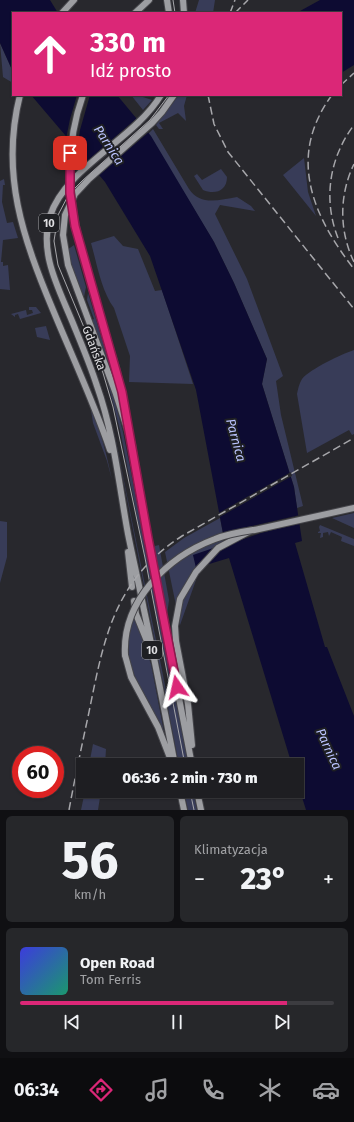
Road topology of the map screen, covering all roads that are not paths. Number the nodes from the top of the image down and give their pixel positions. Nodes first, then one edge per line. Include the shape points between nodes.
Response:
1 (74, 0) edge
2 (149, 0) edge
3 (167, 0) edge
4 (183, 0) edge
5 (184, 11) edge
6 (63, 12) edge
7 (136, 12) edge
8 (169, 12) edge
9 (20, 96) edge
10 (83, 96) edge
11 (160, 96) edge
12 (173, 96) edge
13 (132, 444) junction
14 (120, 483) junction
15 (354, 508) edge
16 (253, 530) junction
17 (128, 534) junction
18 (132, 587) dead end
19 (134, 601) dead end
20 (154, 657) junction
21 (171, 758) edge
22 (173, 758) edge
23 (191, 758) edge
24 (192, 758) edge
25 (181, 798) edge
26 (198, 798) edge
27 (184, 810) edge
28 (201, 810) edge

1 - 6 main road
2 - 7 main road
3 - 8 main road
4 - 5 main road
9 - 14 main road via 12,149 17,203 32,256 106,437
10 - 13 main road, bridge via 71,149 70,193 76,233 120,381
11 - 14 main road, Gdańska / 10 via 148,113 67,186 54,207 48,227 47,249 52,273 100,393
12 - 13 main road, Gdańska / 10 via 155,120 79,189 68,205 64,224 64,250 73,282 116,394
13 - 23 main road, Gdańska / 10
14 - 17 main road, Gdańska / 10
15 - 16 main road
16 - 21 main road, bridge via 226,535 182,556 162,572 146,590 132,613 126,632 125,655 131,677 158,727
16 - 24 main road, bridge via 214,551 200,566 178,605 175,622 176,640 188,704
17 - 18 main road
17 - 20 main road, Gdańska / 10
19 - 20 main road via 139,624
20 - 22 main road, Gdańska / 10
25 - 27 main road
26 - 28 main road

